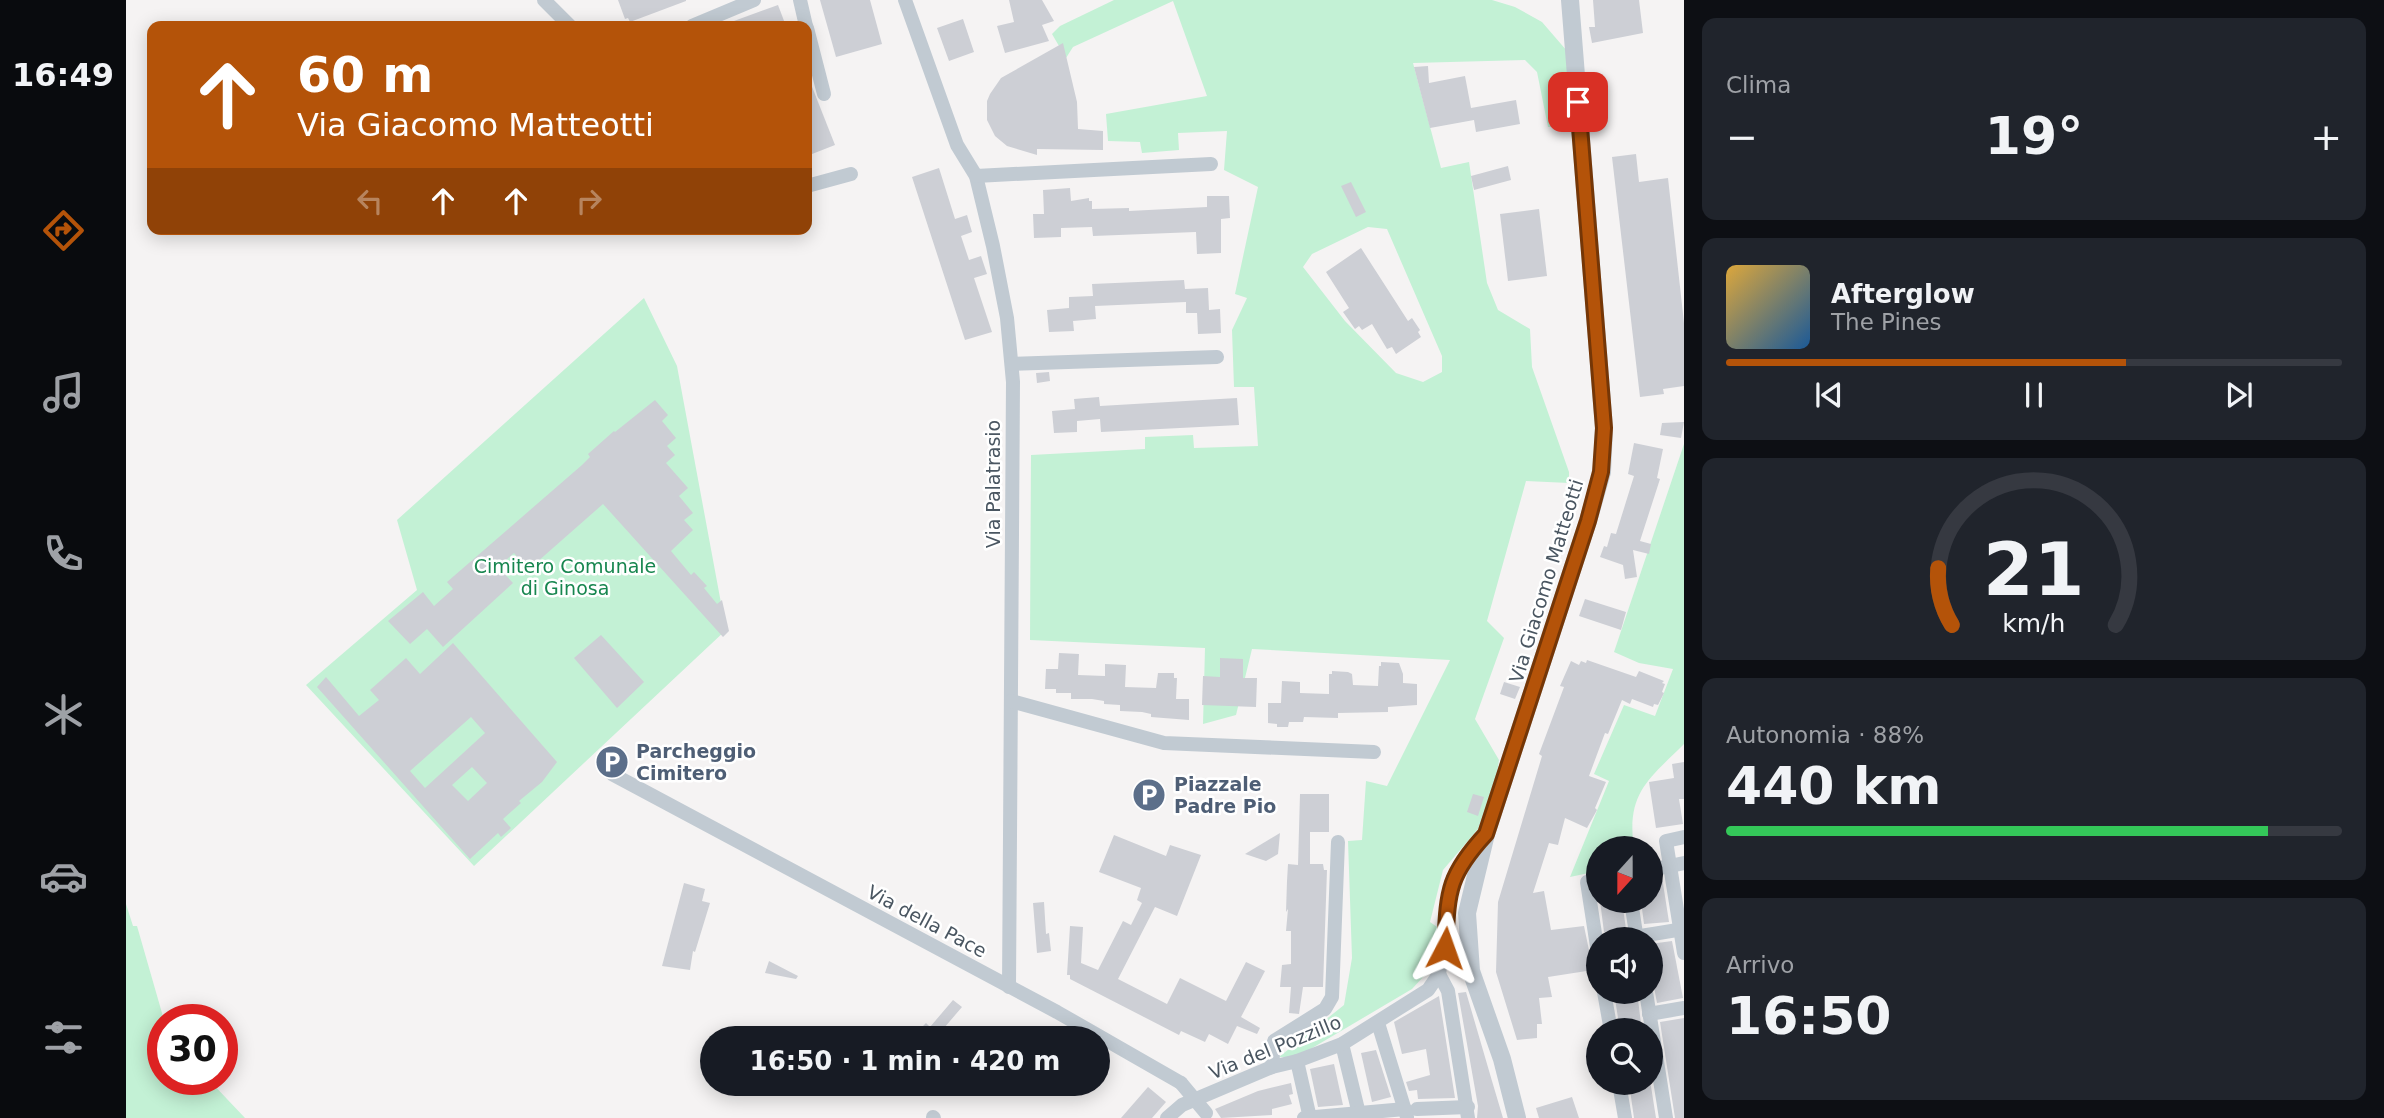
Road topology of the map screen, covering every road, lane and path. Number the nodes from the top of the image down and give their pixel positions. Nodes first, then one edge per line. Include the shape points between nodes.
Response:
1 (544, 0) edge
2 (754, 0) edge
3 (800, 0) edge
4 (905, 0) edge
5 (1570, 0) edge
6 (565, 21) edge
7 (704, 21) edge
8 (805, 21) edge
9 (812, 49) edge
10 (824, 94) dead end
11 (1211, 164) dead end
12 (851, 174) dead end
13 (976, 176) junction
14 (812, 185) edge
15 (1217, 357) dead end
16 (1012, 364) junction
17 (1011, 701) junction
18 (1374, 752) dead end
19 (612, 774) dead end
20 (1486, 834) junction
21 (1684, 837) edge
22 (1338, 842) dead end
23 (1677, 865) edge
24 (1680, 897) edge
25 (1682, 929) edge
26 (1663, 933) edge
27 (1684, 953) edge
28 (1440, 974) junction
29 (1009, 987) junction
30 (1648, 1004) edge
31 (1684, 1008) edge
32 (1649, 1014) junction
33 (1378, 1023) junction
34 (1342, 1044) junction
35 (1297, 1061) junction
36 (1272, 1067) junction
37 (1621, 1095) edge
38 (1410, 1112) edge
39 (1468, 1112) edge
40 (1208, 1115) edge
41 (1360, 1115) edge
42 (1167, 1118) edge
43 (1304, 1118) edge
44 (1310, 1118) edge
45 (1517, 1118) edge
46 (1625, 1118) edge
47 (1666, 1118) edge

1 - 6 street
2 - 7 street
3 - 8 street
4 - 13 street, Via Palatrasio via 957,145
5 - 20 street, Via Giacomo Matteotti via 1604,428 1601,472
9 - 10 street
11 - 13 street
12 - 14 street
13 - 16 street, Via Palatrasio via 996,258
15 - 16 street
16 - 17 street, Via Palatrasio
17 - 18 street via 1164,743
17 - 29 street, Via Palatrasio
19 - 29 street, Via della Pace
20 - 28 street via 1453,878
20 - 45 street, Via Giacomo Matteotti via 1467,913 1471,971
21 - 23 street via 1666,841
22 - 36 street via 1332,997 1325,1009 1273,1041
23 - 24 street
24 - 25 street
25 - 26 street
25 - 27 street
28 - 33 street, Via del Pozzillo via 1428,990
28 - 39 street via 1448,991
29 - 40 street, Via della Pace, bridge via 1181,1083
30 - 32 street
31 - 32 street
32 - 47 street
33 - 34 street, Via del Pozzillo
33 - 38 street
34 - 35 street, Via del Pozzillo
34 - 41 street
35 - 36 street, Via del Pozzillo
35 - 44 street
36 - 42 street, Via del Pozzillo via 1182,1105
37 - 46 street
38 - 39 street
38 - 41 street
41 - 44 street
43 - 44 street

